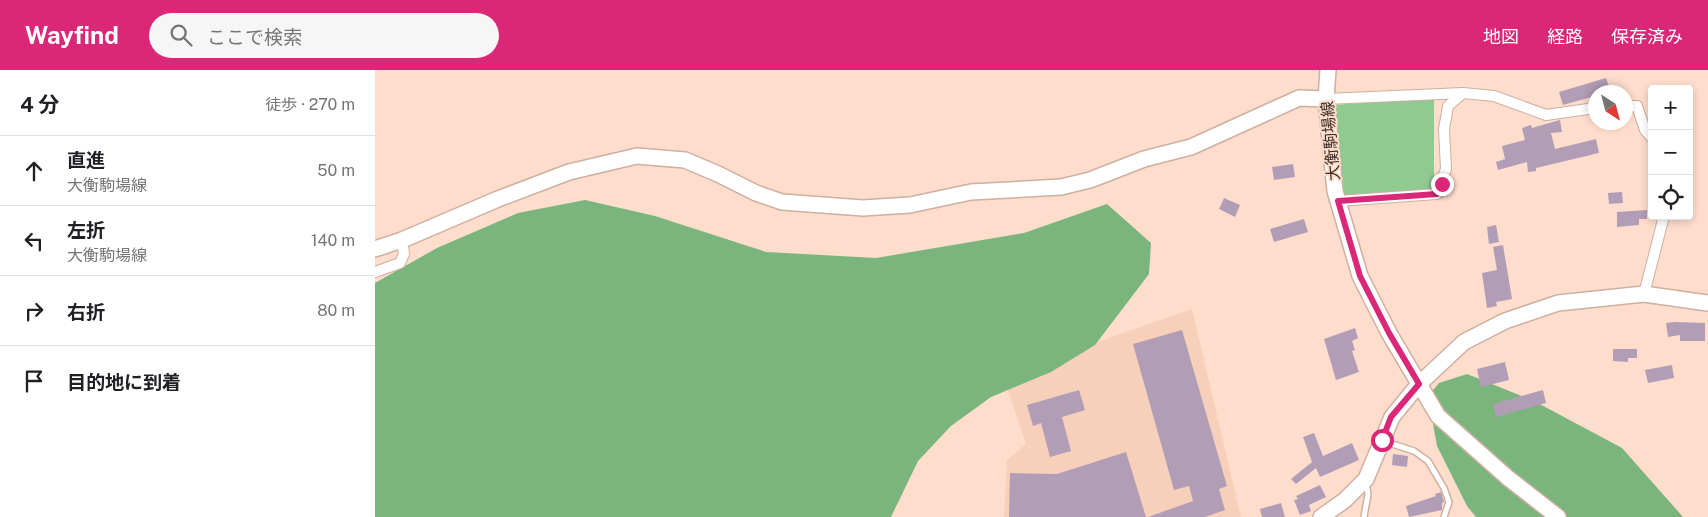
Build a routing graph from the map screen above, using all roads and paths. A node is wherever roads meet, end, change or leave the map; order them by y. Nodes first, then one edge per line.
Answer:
1 (1328, 70) edge
2 (1463, 93) junction
3 (1326, 99) junction
4 (1633, 106) edge
5 (1588, 109) edge
6 (1648, 133) edge
7 (1338, 201) junction
8 (1663, 220) edge
9 (402, 240) junction
10 (375, 249) edge
11 (375, 272) edge
12 (1644, 294) junction
13 (1708, 303) edge
14 (1419, 384) junction
15 (1382, 440) junction
16 (1366, 479) junction
17 (1321, 517) edge
18 (1364, 517) edge
19 (1444, 517) edge
20 (1558, 517) edge

1 - 3 street, 大衡駒場線
2 - 3 street
2 - 5 street
2 - 7 street
3 - 7 street, 大衡駒場線
3 - 9 street
4 - 6 street
7 - 14 street, 大衡駒場線
8 - 12 street
9 - 10 street
9 - 11 street
12 - 13 street
12 - 14 street
14 - 15 street
14 - 20 street, 大衡駒場線
15 - 16 street
15 - 19 lane
16 - 17 street
16 - 18 lane

